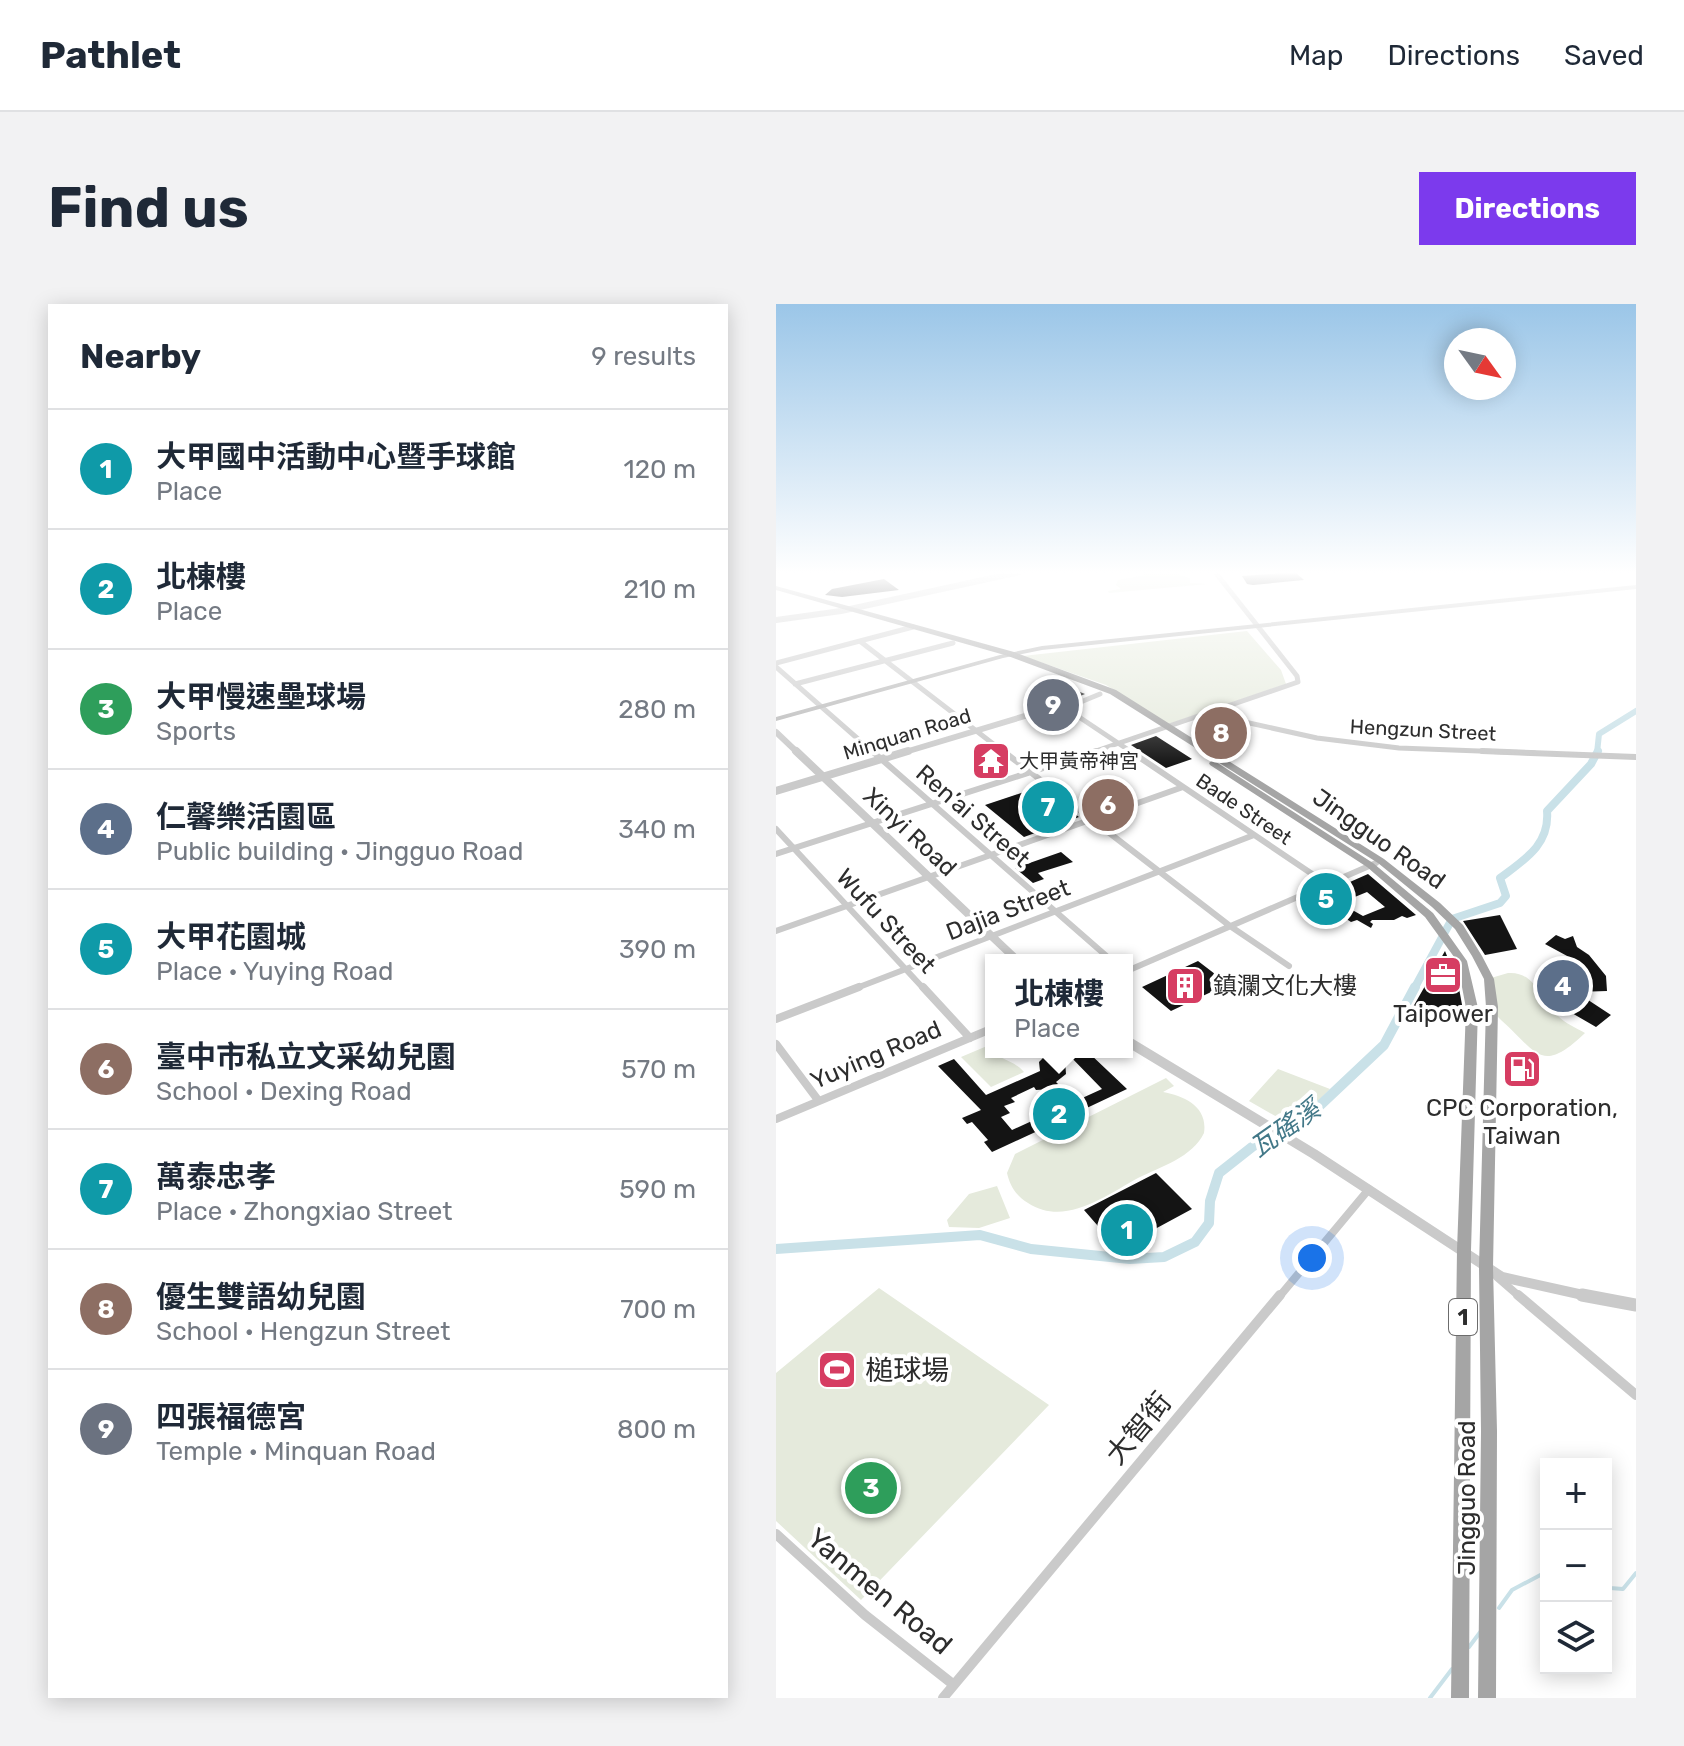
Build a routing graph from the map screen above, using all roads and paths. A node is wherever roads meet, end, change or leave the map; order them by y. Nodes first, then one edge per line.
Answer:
1 (879, 637) edge
2 (936, 637) edge
3 (943, 637) edge
4 (1149, 637) edge
5 (1266, 637) edge
6 (861, 642) junction
7 (953, 643) junction
8 (1006, 655) junction
9 (886, 661) junction
10 (776, 665) edge
11 (912, 681) junction
12 (795, 684) junction
13 (1100, 694) junction
14 (1047, 705) joint
15 (821, 706) junction
16 (1065, 708) junction
17 (1211, 714) junction
18 (776, 719) edge
19 (974, 729) junction
20 (1167, 729) junction
21 (776, 732) edge
22 (1118, 743) junction
23 (1636, 757) edge
24 (879, 758) junction
25 (1030, 773) junction
26 (821, 775) junction
27 (1183, 787) junction
28 (776, 789) edge
29 (932, 804) junction
30 (1091, 820) junction
31 (871, 823) junction
32 (776, 829) edge
33 (1254, 835) junction
34 (794, 848) junction
35 (776, 854) edge
36 (991, 855) junction
37 (1381, 861) junction
38 (1370, 865) junction
39 (1159, 871) junction
40 (928, 877) junction
41 (1327, 884) junction
42 (847, 906) junction
43 (1055, 911) junction
44 (1230, 926) junction
45 (776, 931) edge
46 (991, 936) junction
47 (1010, 954) edge
48 (1104, 954) edge
49 (1289, 966) dead end
50 (1133, 968) edge
51 (906, 969) junction
52 (776, 1019) edge
53 (985, 1032) edge
54 (970, 1038) junction
55 (776, 1044) edge
56 (1133, 1045) edge
57 (818, 1100) junction
58 (776, 1119) edge
59 (1369, 1189) junction
60 (1464, 1250) junction
61 (1486, 1267) junction
62 (1636, 1305) edge
63 (1636, 1395) edge
64 (776, 1534) edge
65 (954, 1685) junction
66 (943, 1698) edge
67 (1460, 1698) edge
68 (1487, 1698) edge

1 - 6 street
2 - 7 main road, Jingguo Road / 1
3 - 8 main road, Jingguo Road / 1
4 - 8 main road
5 - 17 street
6 - 9 street
6 - 10 street
7 - 8 main road, Jingguo Road / 1
7 - 9 street
8 - 11 main road
8 - 13 main road, Jingguo Road / 1
8 - 20 main road, Jingguo Road / 1
9 - 11 street
9 - 12 street
10 - 12 street, Ren’ai Street
11 - 15 main road
11 - 19 street
12 - 15 street, Ren’ai Street
13 - 16 street
13 - 20 main road, Jingguo Road / 1
14 - 16 street
14 - 19 street, Minquan Road
15 - 18 main road
15 - 24 street, Ren’ai Street
16 - 22 street, Bade Street
17 - 20 street
17 - 23 street, Hengzun Street
19 - 24 street, Minquan Road
19 - 25 street
20 - 22 street
20 - 37 main road, Jingguo Road / 1
20 - 38 main road, Jingguo Road / 1
21 - 26 street, Xinyi Road
22 - 25 street
22 - 27 street, Bade Street
24 - 26 street, Minquan Road
24 - 29 street, Ren’ai Street
25 - 29 street
25 - 30 street
26 - 28 street, Minquan Road
26 - 31 street, Xinyi Road
27 - 30 street
27 - 33 street, Bade Street
29 - 31 street
29 - 36 street, Ren’ai Street
30 - 36 street
30 - 39 street
31 - 34 street
31 - 40 street, Xinyi Road
32 - 34 street, Wufu Street
33 - 39 street, Dajia Street
33 - 41 street, Bade Street
34 - 35 street
34 - 42 street, Wufu Street
36 - 40 street
36 - 43 street, Ren’ai Street
37 - 38 street
37 - 61 main road, Jingguo Road / 1
38 - 41 street
38 - 60 main road, Jingguo Road / 1
39 - 43 street, Dajia Street
39 - 44 street
40 - 42 street
40 - 46 street, Xinyi Road
41 - 44 street
42 - 45 street
42 - 51 street, Wufu Street
43 - 46 street, Dajia Street
43 - 48 street, Ren’ai Street
44 - 49 street
44 - 50 street
46 - 47 street, Xinyi Road
46 - 51 street, Dajia Street
51 - 52 street, Dajia Street
51 - 54 street, Wufu Street
53 - 54 street, Yuying Road
54 - 57 street, Yuying Road
55 - 57 street
56 - 59 street
57 - 58 street, Yuying Road
59 - 60 street
59 - 65 street, 大智街
60 - 61 street
60 - 67 main road, Jingguo Road / 1
61 - 62 street
61 - 63 street
61 - 68 main road, Jingguo Road / 1
64 - 65 street, Yanmen Road
65 - 66 street, 大智街

